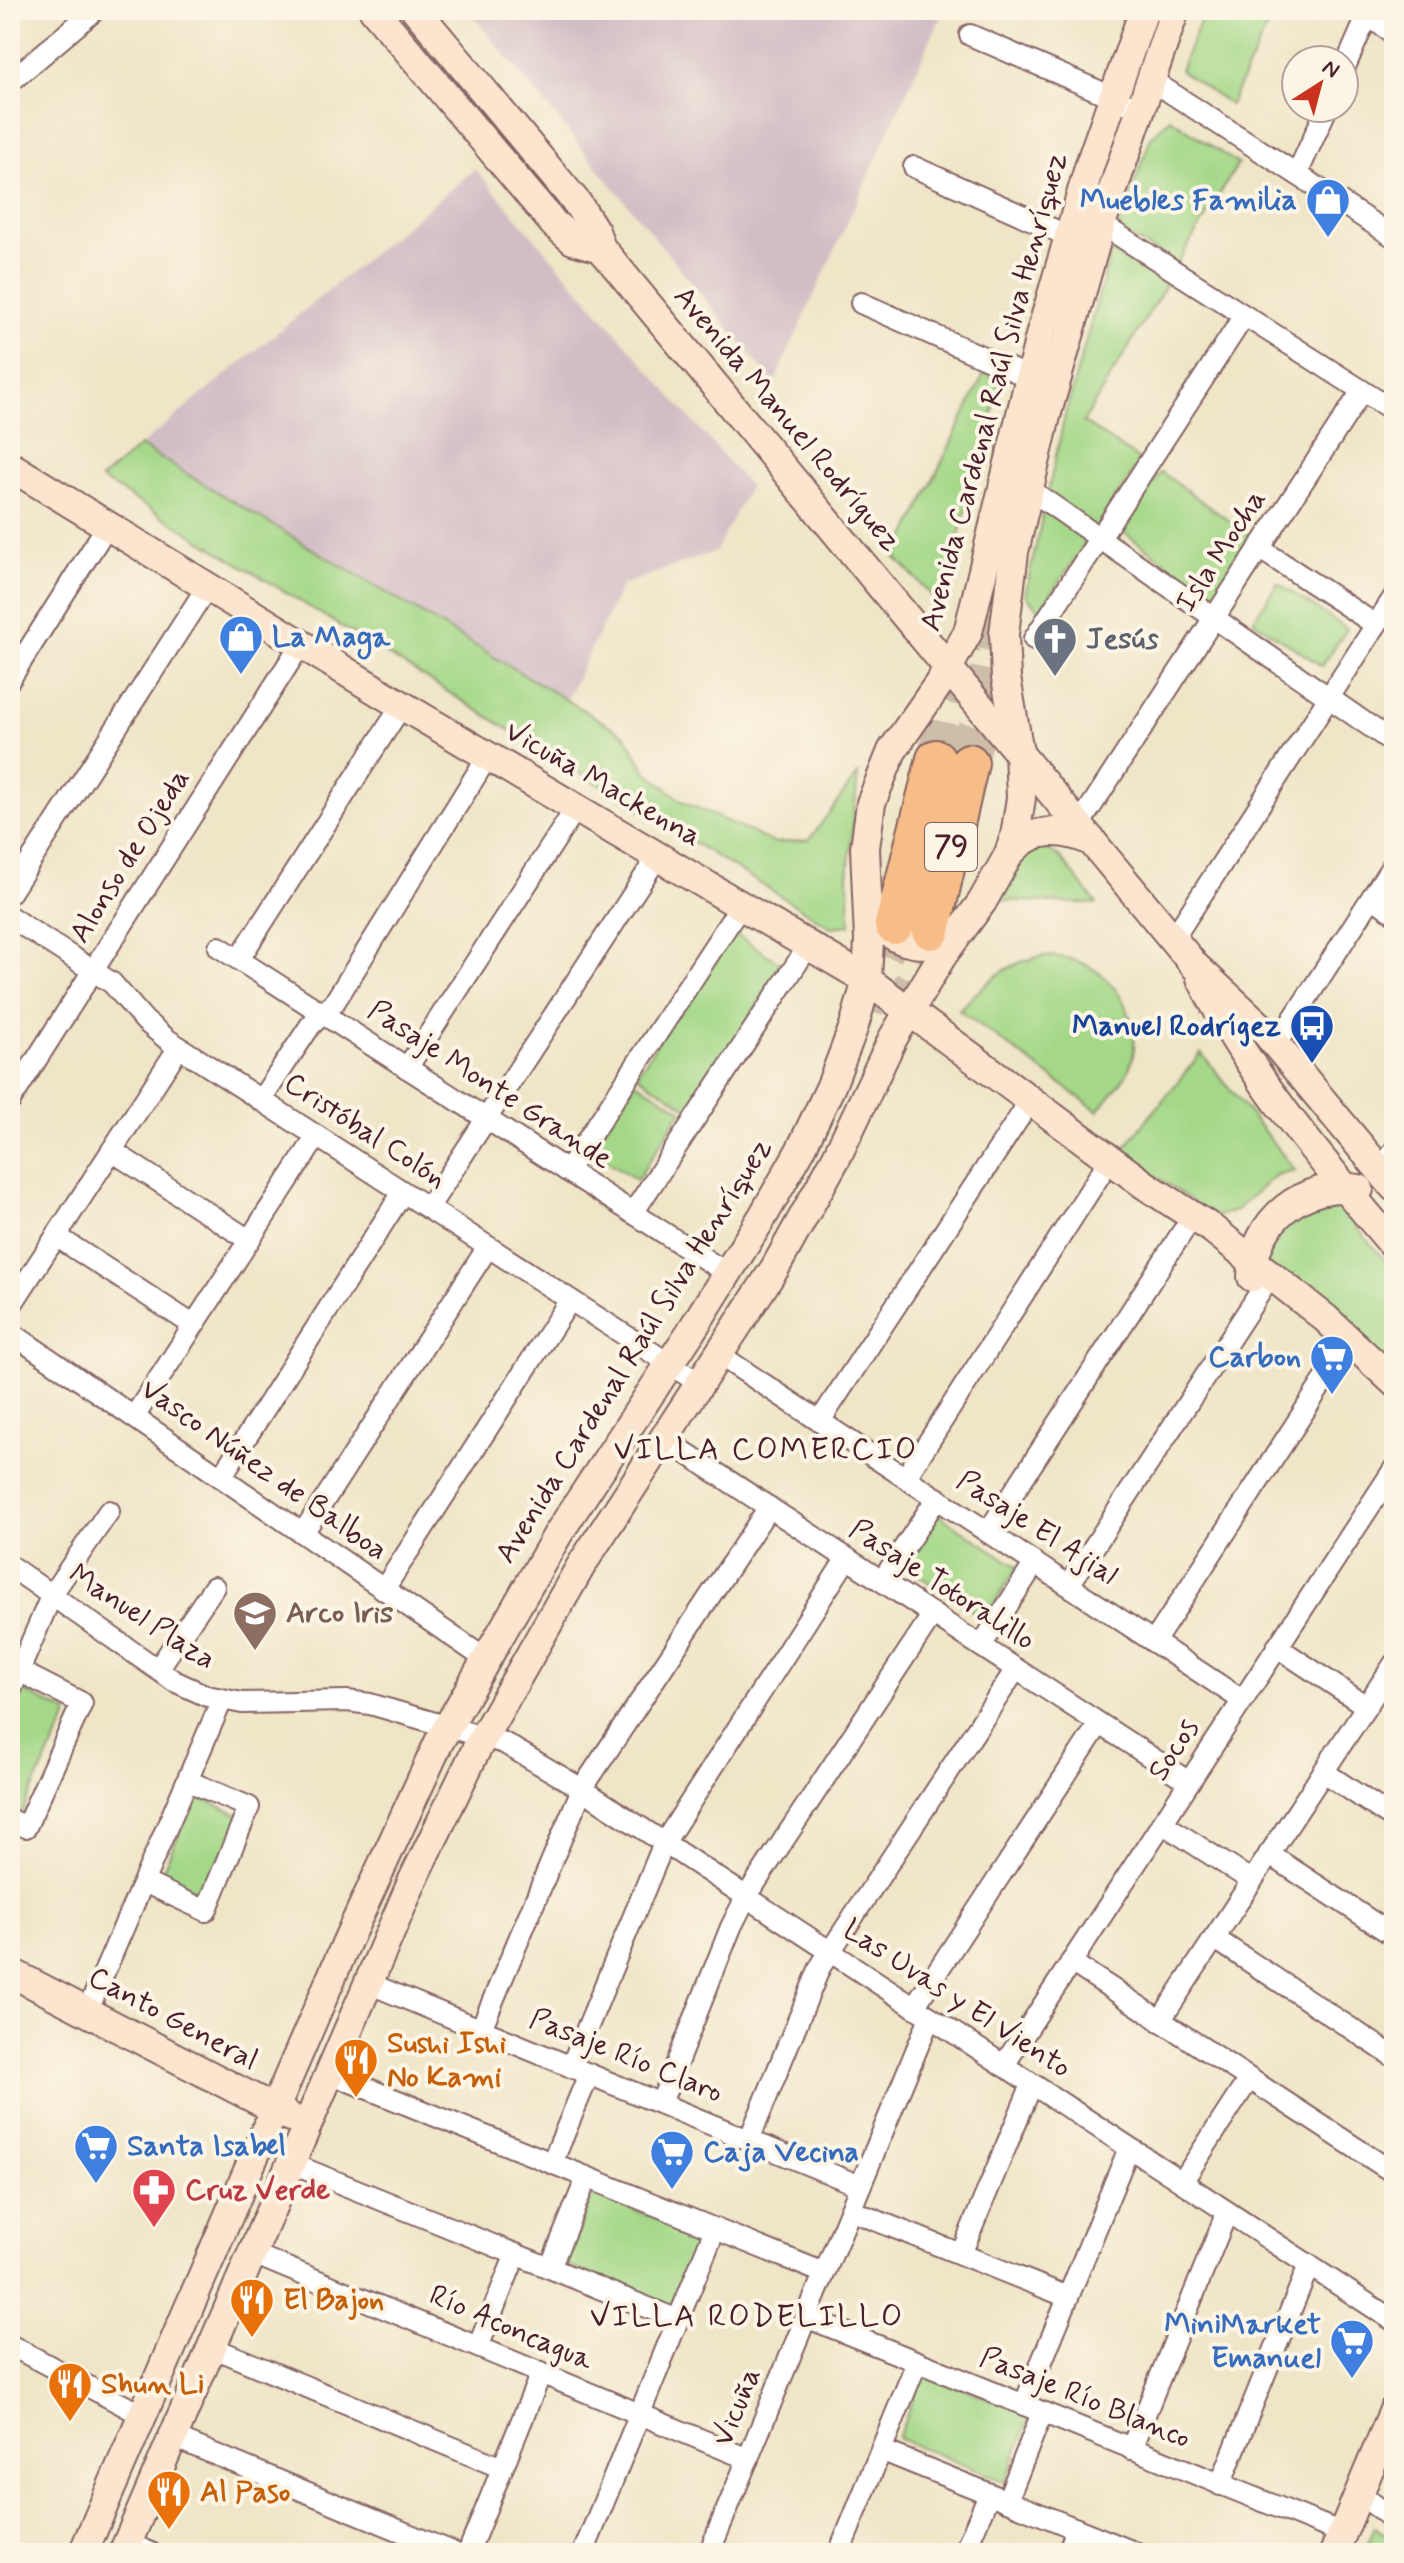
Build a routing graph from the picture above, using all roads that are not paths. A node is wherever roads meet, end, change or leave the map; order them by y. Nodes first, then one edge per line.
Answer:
1 (95, 10) edge
2 (374, 10) edge
3 (416, 10) edge
4 (1130, 10) edge
5 (1144, 10) edge
6 (1175, 10) edge
7 (1192, 10) edge
8 (1369, 13) edge
9 (1394, 34) edge
10 (970, 35) dead end
11 (1355, 44) edge
12 (1127, 55) junction
13 (1151, 80) junction
14 (10, 82) edge
15 (1113, 96) junction
16 (1140, 109) junction
17 (1320, 124) edge
18 (914, 167) dead end
19 (1297, 174) junction
20 (1101, 224) junction
21 (1068, 236) junction
22 (1394, 237) edge
23 (601, 248) junction
24 (861, 303) dead end
25 (1244, 316) junction
26 (1028, 377) junction
27 (1362, 391) junction
28 (1394, 411) edge
29 (10, 466) edge
30 (1029, 489) junction
31 (107, 526) junction
32 (1100, 538) junction
33 (1259, 548) junction
34 (207, 587) junction
35 (1394, 597) edge
36 (1213, 618) junction
37 (1376, 625) junction
38 (1034, 639) dead end
39 (301, 644) junction
40 (949, 668) junction
41 (10, 679) edge
42 (1329, 698) junction
43 (402, 705) junction
44 (1394, 743) edge
45 (1019, 752) junction
46 (488, 756) junction
47 (576, 808) junction
48 (1086, 833) junction
49 (658, 856) junction
50 (1008, 856) junction
51 (1394, 863) edge
52 (10, 893) edge
53 (1372, 897) junction
54 (741, 905) junction
55 (1394, 913) edge
56 (10, 917) edge
57 (881, 918) junction
58 (944, 932) junction
59 (1173, 939) junction
60 (809, 945) junction
61 (219, 947) dead end
62 (239, 959) junction
63 (1195, 966) junction
64 (94, 970) junction
65 (867, 980) junction
66 (909, 1011) junction
67 (323, 1013) junction
68 (1277, 1044) junction
69 (179, 1047) junction
70 (407, 1068) junction
71 (261, 1100) junction
72 (10, 1101) edge
73 (1030, 1101) junction
74 (486, 1119) junction
75 (317, 1136) junction
76 (112, 1151) junction
77 (1110, 1159) junction
78 (1390, 1170) edge
79 (567, 1171) junction
80 (1344, 1186) junction
81 (403, 1192) junction
82 (1394, 1201) edge
83 (428, 1208) junction
84 (633, 1213) junction
85 (1268, 1226) junction
86 (1197, 1230) junction
87 (56, 1236) junction
88 (249, 1240) junction
89 (1394, 1246) edge
90 (488, 1247) junction
91 (728, 1274) junction
92 (1256, 1278) junction
93 (570, 1300) junction
94 (10, 1307) edge
95 (193, 1325) junction
96 (10, 1332) edge
97 (1342, 1353) junction
98 (718, 1354) junction
99 (669, 1364) junction
100 (1394, 1382) edge
101 (699, 1383) junction
102 (1394, 1391) edge
103 (134, 1417) junction
104 (820, 1421) junction
105 (663, 1438) junction
106 (1394, 1469) edge
107 (221, 1477) junction
108 (906, 1477) junction
109 (937, 1498) junction
110 (769, 1507) junction
111 (109, 1511) dead end
112 (988, 1532) junction
113 (303, 1533) junction
114 (847, 1558) junction
115 (1035, 1563) junction
116 (10, 1566) edge
117 (882, 1581) junction
118 (1069, 1585) junction
119 (214, 1587) dead end
120 (384, 1589) junction
121 (52, 1594) junction
122 (933, 1614) junction
123 (1154, 1642) junction
124 (981, 1646) junction
125 (1277, 1647) junction
126 (484, 1658) junction
127 (1394, 1664) edge
128 (158, 1669) junction
129 (1016, 1669) junction
130 (19, 1671) junction
131 (10, 1692) edge
132 (1386, 1693) edge
133 (222, 1700) junction
134 (1242, 1700) junction
135 (1366, 1706) junction
136 (1099, 1724) junction
137 (447, 1727) junction
138 (483, 1738) junction
139 (1324, 1772) junction
140 (188, 1781) junction
141 (1189, 1782) junction
142 (582, 1789) junction
143 (1394, 1819) edge
144 (10, 1820) edge
145 (1162, 1823) junction
146 (664, 1843) junction
147 (1269, 1854) junction
148 (1252, 1881) junction
149 (144, 1882) junction
150 (746, 1897) junction
151 (1394, 1936) edge
152 (1214, 1938) junction
153 (830, 1951) junction
154 (1071, 1962) junction
155 (10, 1972) edge
156 (368, 1983) junction
157 (87, 2012) junction
158 (922, 2012) junction
159 (1160, 2021) junction
160 (481, 2029) junction
161 (1394, 2057) edge
162 (1004, 2065) junction
163 (580, 2070) junction
164 (329, 2073) junction
165 (1249, 2079) junction
166 (1032, 2084) junction
167 (661, 2103) junction
168 (275, 2110) junction
169 (306, 2124) junction
170 (749, 2140) junction
171 (1129, 2148) junction
172 (290, 2163) junction
173 (552, 2163) junction
174 (1394, 2173) edge
175 (587, 2177) junction
176 (1182, 2182) junction
177 (860, 2186) junction
178 (850, 2210) junction
179 (1227, 2212) junction
180 (715, 2229) junction
181 (251, 2253) junction
182 (516, 2254) junction
183 (961, 2254) junction
184 (1309, 2265) junction
185 (550, 2268) junction
186 (824, 2273) junction
187 (1068, 2297) junction
188 (806, 2317) junction
189 (678, 2320) junction
190 (1394, 2321) edge
191 (10, 2345) edge
192 (211, 2347) junction
193 (478, 2347) junction
194 (917, 2362) junction
195 (541, 2373) junction
196 (1033, 2409) junction
197 (1394, 2410) edge
198 (639, 2414) junction
199 (142, 2415) junction
200 (173, 2437) junction
201 (1131, 2449) junction
202 (881, 2450) junction
203 (748, 2459) junction
204 (502, 2468) junction
205 (1220, 2485) junction
206 (1359, 2493) junction
207 (998, 2497) junction
208 (1394, 2520) edge
209 (1077, 2529) junction
210 (1338, 2543) edge
211 (407, 2544) edge
212 (134, 2550) edge
213 (83, 2553) edge
214 (454, 2553) edge
215 (468, 2553) edge
216 (583, 2553) edge
217 (709, 2553) edge
218 (839, 2553) edge
219 (964, 2553) edge
220 (1068, 2553) edge
221 (1136, 2553) edge

1 - 14 street
2 - 23 main road, Avenida Manuel Rodríguez
3 - 23 main road, Avenida Manuel Rodríguez
4 - 12 main road, Avenida Cardenal Raúl Silva Henríquez
5 - 12 main road, Avenida Cardenal Raúl Silva Henríquez
6 - 13 main road, Avenida Cardenal Raúl Silva Henríquez
7 - 13 main road, Avenida Cardenal Raúl Silva Henríquez
8 - 9 street
8 - 11 street
10 - 15 street
12 - 15 main road, Avenida Cardenal Raúl Silva Henríquez
13 - 16 main road, Avenida Cardenal Raúl Silva Henríquez
13 - 19 street
15 - 16 street
15 - 21 main road, Avenida Cardenal Raúl Silva Henríquez
16 - 20 main road, Avenida Cardenal Raúl Silva Henríquez
17 - 19 street
18 - 21 street
19 - 22 street
20 - 25 street
20 - 30 main road, Avenida Cardenal Raúl Silva Henríquez
21 - 26 main road, Avenida Cardenal Raúl Silva Henríquez
23 - 40 main road, Avenida Manuel Rodríguez
24 - 26 street
25 - 27 street
25 - 32 street
26 - 40 main road, Avenida Cardenal Raúl Silva Henríquez
27 - 28 street
27 - 33 street, Isla Mocha
29 - 31 main road, Vicuña Mackenna
30 - 32 street
30 - 45 main road, Avenida Cardenal Raúl Silva Henríquez
31 - 34 main road, Vicuña Mackenna
31 - 41 street
32 - 36 street
32 - 38 street
33 - 36 street, Isla Mocha
33 - 37 street
34 - 39 main road, Vicuña Mackenna
34 - 52 street
35 - 37 street
36 - 42 street
36 - 48 street, Isla Mocha
37 - 42 street
39 - 43 main road, Vicuña Mackenna
39 - 64 street, Alonso de Ojeda
40 - 45 main road, Avenida Manuel Rodríguez
40 - 57 main road, Avenida Cardenal Raúl Silva Henríquez
42 - 44 street
42 - 59 street
43 - 46 main road, Vicuña Mackenna
43 - 62 street
45 - 48 main road, Avenida Manuel Rodríguez
45 - 50 main road, Avenida Cardenal Raúl Silva Henríquez
46 - 47 main road, Vicuña Mackenna
46 - 67 street
47 - 49 main road, Vicuña Mackenna
47 - 70 street
48 - 50 main road
48 - 59 main road, Avenida Manuel Rodríguez
49 - 54 main road, Vicuña Mackenna
49 - 74 street
50 - 58 main road, Avenida Cardenal Raúl Silva Henríquez
51 - 53 street
53 - 55 street
53 - 68 street
54 - 60 main road, Vicuña Mackenna
54 - 79 street
56 - 64 street, Cristóbal Colón
57 - 58 main road
57 - 58 highway, 79
57 - 65 main road, Avenida Cardenal Raúl Silva Henríquez
58 - 66 main road, Avenida Cardenal Raúl Silva Henríquez
59 - 63 main road, Avenida Manuel Rodríguez
60 - 65 main road, Vicuña Mackenna
60 - 84 street
61 - 62 street, Pasaje Monte Grande
62 - 67 street, Pasaje Monte Grande
63 - 68 main road, Avenida Manuel Rodríguez
63 - 80 main road, Avenida Manuel Rodríguez
64 - 69 street, Cristóbal Colón
64 - 72 street, Alonso de Ojeda
65 - 66 main road, Vicuña Mackenna
65 - 91 main road, Avenida Cardenal Raúl Silva Henríquez
66 - 73 main road, Vicuña Mackenna
66 - 98 main road, Avenida Cardenal Raúl Silva Henríquez
67 - 70 street, Pasaje Monte Grande
67 - 71 street
68 - 78 main road, Avenida Manuel Rodríguez
69 - 71 street, Cristóbal Colón
69 - 76 street
70 - 74 street, Pasaje Monte Grande
71 - 75 street, Cristóbal Colón
73 - 77 main road, Vicuña Mackenna
73 - 104 street
74 - 79 street, Pasaje Monte Grande
74 - 83 street
75 - 81 street, Cristóbal Colón
75 - 88 street
76 - 87 street
76 - 88 street
77 - 86 main road, Vicuña Mackenna
77 - 108 street
79 - 84 street, Pasaje Monte Grande
80 - 82 main road
80 - 85 main road
80 - 89 main road, Avenida Manuel Rodríguez
81 - 83 street, Cristóbal Colón
81 - 107 street
83 - 90 street, Cristóbal Colón
84 - 91 street, Pasaje Monte Grande
85 - 86 main road
85 - 92 main road
86 - 92 main road, Vicuña Mackenna
86 - 112 street
87 - 94 street
87 - 95 street
88 - 95 street
90 - 93 street, Cristóbal Colón
90 - 113 street
91 - 99 main road, Avenida Cardenal Raúl Silva Henríquez
92 - 97 main road, Vicuña Mackenna
92 - 100 main road, Vicuña Mackenna
92 - 118 street
93 - 99 street, Cristóbal Colón
93 - 120 street
95 - 103 street
96 - 103 street, Vasco Núñez de Balboa
97 - 102 main road, Vicuña Mackenna
97 - 123 street
98 - 101 main road, Avenida Cardenal Raúl Silva Henríquez
98 - 104 street, Pasaje El Ajial
99 - 101 street, Cristóbal Colón
99 - 126 main road, Avenida Cardenal Raúl Silva Henríquez
101 - 105 main road, Avenida Cardenal Raúl Silva Henríquez
103 - 107 street, Vasco Núñez de Balboa
104 - 108 street, Pasaje El Ajial
105 - 110 street, Pasaje Totoralillo
105 - 138 main road, Avenida Cardenal Raúl Silva Henríquez
106 - 125 street, Socos
107 - 113 street, Vasco Núñez de Balboa
108 - 109 street, Pasaje El Ajial
109 - 112 street, Pasaje El Ajial
109 - 117 street
110 - 114 street, Pasaje Totoralillo
110 - 142 street
111 - 121 street
112 - 115 street, Pasaje El Ajial
113 - 120 street, Vasco Núñez de Balboa
114 - 117 street, Pasaje Totoralillo
114 - 146 street
115 - 118 street, Pasaje El Ajial
115 - 124 street
116 - 121 street, Manuel Plaza
117 - 122 street, Pasaje Totoralillo
118 - 123 street, Pasaje El Ajial
119 - 128 street
120 - 126 street, Vasco Núñez de Balboa
121 - 128 street, Manuel Plaza
121 - 130 street
122 - 124 street, Pasaje Totoralillo
122 - 150 street
123 - 134 street, Pasaje El Ajial
124 - 129 street, Pasaje Totoralillo
125 - 134 street, Socos
125 - 135 street
126 - 137 main road, Avenida Cardenal Raúl Silva Henríquez
127 - 132 street
128 - 133 street, Manuel Plaza
129 - 136 street, Pasaje Totoralillo
129 - 153 street
130 - 131 street
130 - 144 street
132 - 135 street
133 - 137 street, Manuel Plaza
133 - 140 street
134 - 141 street, Socos
135 - 139 street
136 - 141 street, Pasaje Totoralillo
136 - 158 street, Vicuña
137 - 138 street, Manuel Plaza
137 - 168 main road, Avenida Cardenal Raúl Silva Henríquez
138 - 142 street, Las Uvas y El Viento
138 - 156 main road, Avenida Cardenal Raúl Silva Henríquez
139 - 143 street
139 - 147 street
140 - 149 street
140 - 149 street
141 - 145 street, Socos
142 - 146 street, Las Uvas y El Viento
142 - 160 street
145 - 148 street
145 - 154 street, Socos
146 - 150 street, Las Uvas y El Viento
146 - 163 street
147 - 148 street
147 - 151 street
148 - 152 street
149 - 157 street
150 - 153 street, Las Uvas y El Viento
150 - 167 street
152 - 159 street
152 - 161 street
153 - 158 street, Las Uvas y El Viento
153 - 170 street
154 - 159 street
154 - 162 street, Socos
155 - 157 main road, Canto General
156 - 160 street, Pasaje Río Claro
156 - 164 main road, Avenida Cardenal Raúl Silva Henríquez
157 - 168 main road, Canto General
158 - 162 street, Las Uvas y El Viento
158 - 177 street, Vicuña
159 - 165 street
160 - 163 street, Pasaje Río Claro
162 - 166 street, Las Uvas y El Viento
163 - 167 street, Pasaje Río Claro
163 - 173 street
164 - 169 main road, Avenida Cardenal Raúl Silva Henríquez
164 - 173 street
165 - 174 street
165 - 176 street
166 - 171 street, Las Uvas y El Viento
166 - 183 street
167 - 170 street, Pasaje Río Claro
168 - 169 main road, Canto General
168 - 199 main road, Avenida Cardenal Raúl Silva Henríquez
169 - 172 main road, Avenida Cardenal Raúl Silva Henríquez
170 - 177 street, Pasaje Río Claro
171 - 176 street, Las Uvas y El Viento
171 - 187 street
172 - 181 main road, Avenida Cardenal Raúl Silva Henríquez
172 - 182 street
173 - 175 street
175 - 180 street
175 - 185 street
176 - 179 street, Las Uvas y El Viento
177 - 178 street, Vicuña
178 - 183 street
178 - 186 street, Vicuña
179 - 184 street, Las Uvas y El Viento
179 - 201 street
180 - 186 street
180 - 189 street
181 - 192 main road, Avenida Cardenal Raúl Silva Henríquez
181 - 193 street, Río Aconcagua
182 - 185 street
182 - 193 street
183 - 187 street
184 - 190 street, Las Uvas y El Viento
184 - 205 street
185 - 189 street
186 - 188 street, Vicuña
187 - 196 street
188 - 194 street, Pasaje Río Blanco
188 - 203 street, Vicuña
189 - 198 street
191 - 199 street
192 - 200 main road, Avenida Cardenal Raúl Silva Henríquez
192 - 204 street
193 - 195 street, Río Aconcagua
194 - 196 street, Pasaje Río Blanco
194 - 202 street
195 - 198 street, Río Aconcagua
195 - 204 street
196 - 201 street, Pasaje Río Blanco
196 - 207 street
197 - 206 main road
198 - 203 street, Río Aconcagua
198 - 216 street
199 - 213 main road, Avenida Cardenal Raúl Silva Henríquez
200 - 211 street
200 - 212 main road, Avenida Cardenal Raúl Silva Henríquez
201 - 205 street, Pasaje Río Blanco
202 - 207 street
202 - 218 street
203 - 217 street, Vicuña
204 - 215 street
205 - 210 street, Pasaje Río Blanco
206 - 208 street
206 - 210 main road
207 - 209 street
207 - 219 street
209 - 220 street
209 - 221 street
211 - 214 street

